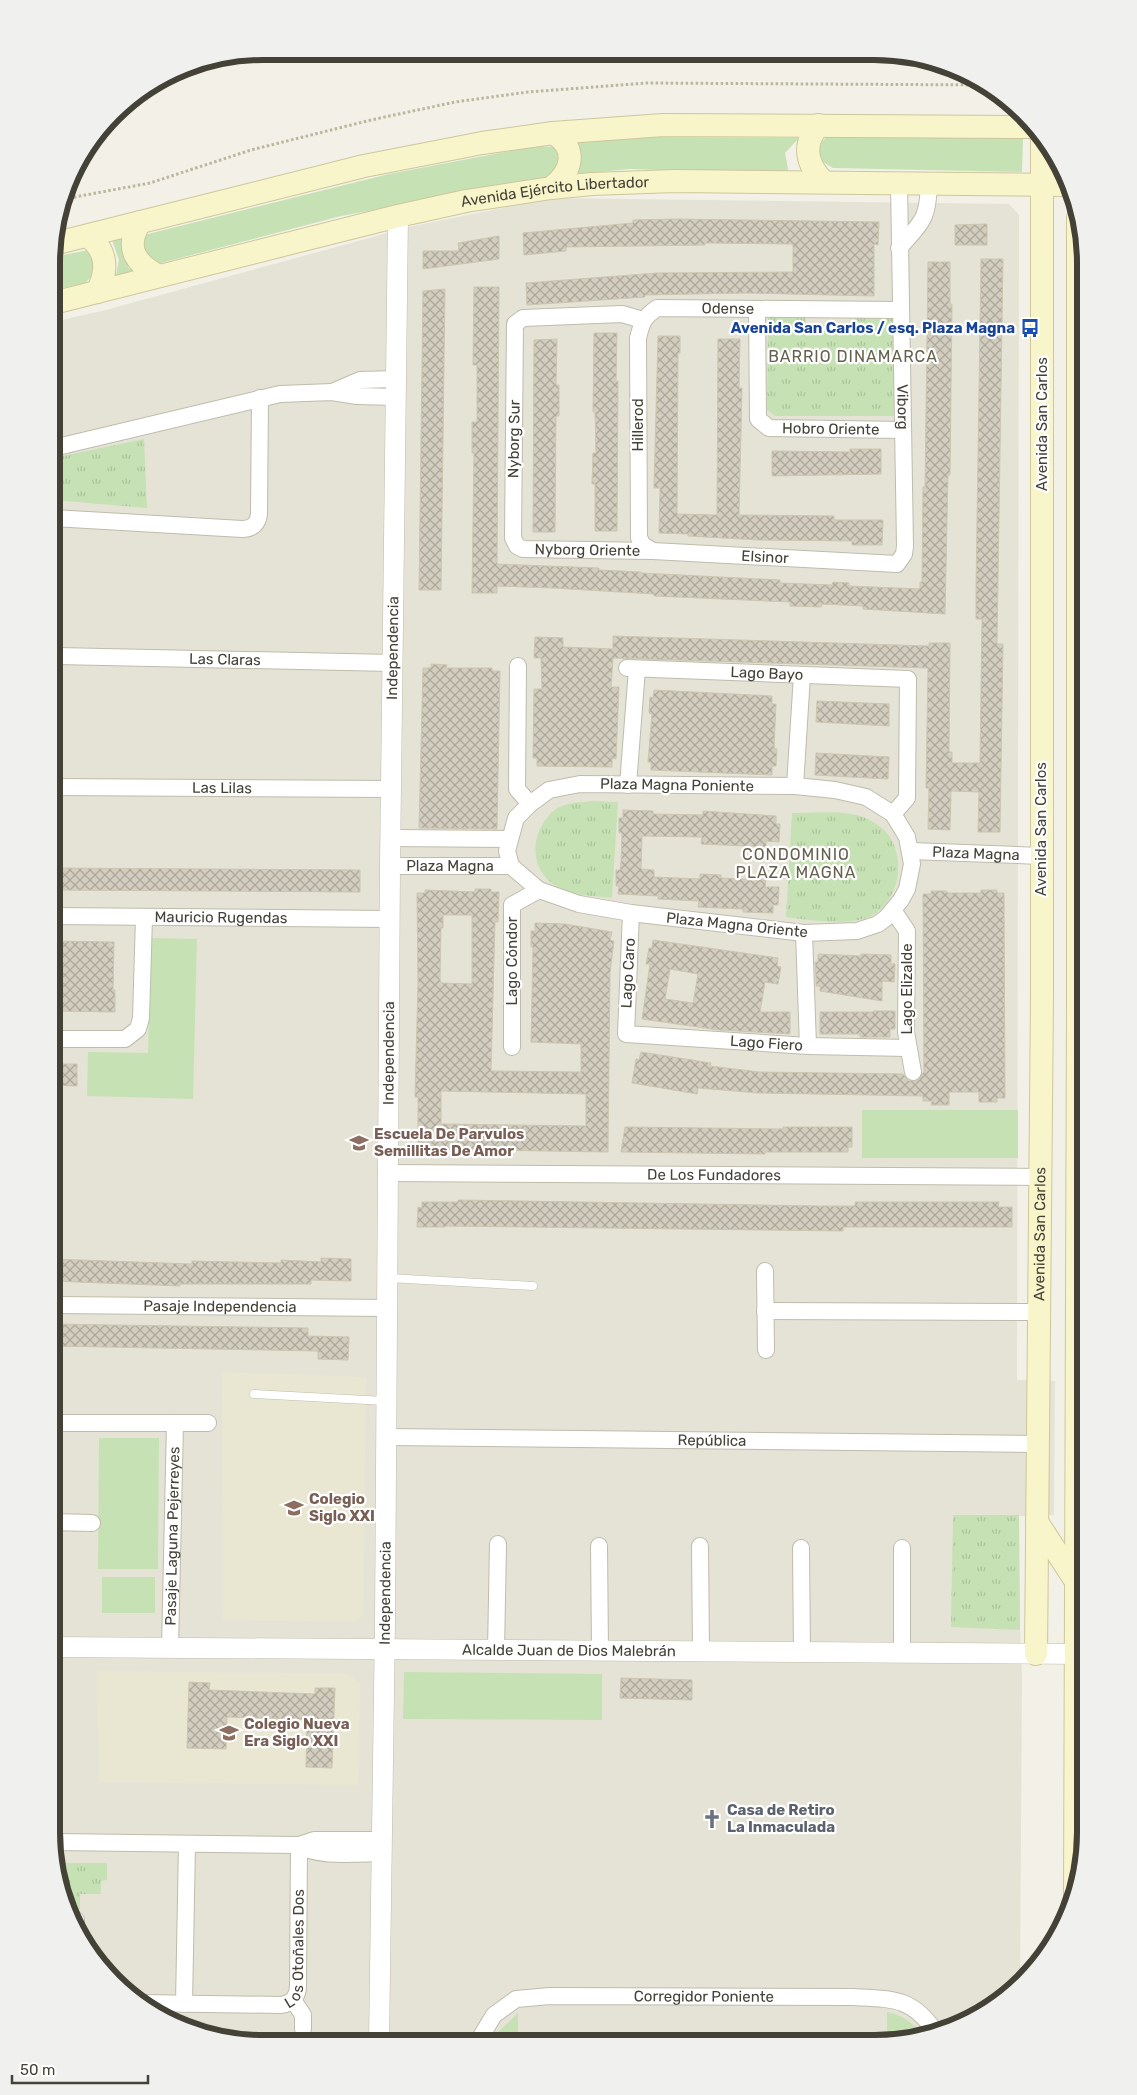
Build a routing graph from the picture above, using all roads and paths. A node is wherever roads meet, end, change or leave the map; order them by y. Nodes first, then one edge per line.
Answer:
1 (971, 85) edge
2 (819, 125) junction
3 (1025, 127) edge
4 (553, 133) junction
5 (1042, 149) edge
6 (823, 181) junction
7 (899, 182) junction
8 (929, 183) junction
9 (1042, 185) junction
10 (1062, 185) edge
11 (551, 188) junction
12 (71, 198) edge
13 (398, 216) junction
14 (140, 222) junction
15 (87, 236) junction
16 (61, 242) edge
17 (899, 248) junction
18 (159, 276) junction
19 (97, 292) junction
20 (60, 301) edge
21 (757, 309) junction
22 (900, 310) junction
23 (645, 317) junction
24 (396, 388) junction
25 (260, 398) junction
26 (903, 430) junction
27 (60, 446) edge
28 (60, 518) edge
29 (523, 548) joint
30 (653, 551) junction
31 (897, 564) joint
32 (60, 656) edge
33 (392, 662) junction
34 (518, 666) dead end
35 (802, 675) junction
36 (1041, 778) junction
37 (1077, 779) edge
38 (628, 785) junction
39 (795, 786) junction
40 (60, 787) edge
41 (391, 788) junction
42 (530, 804) junction
43 (893, 814) junction
44 (391, 838) junction
45 (509, 839) junction
46 (911, 851) junction
47 (1041, 856) junction
48 (390, 866) junction
49 (511, 866) junction
50 (538, 890) junction
51 (893, 910) junction
52 (631, 913) junction
53 (60, 916) edge
54 (144, 917) junction
55 (390, 919) junction
56 (804, 933) junction
57 (626, 1034) joint
58 (60, 1039) edge
59 (808, 1046) junction
60 (514, 1048) dead end
61 (908, 1048) junction
62 (912, 1072) dead end
63 (388, 1173) junction
64 (1041, 1176) junction
65 (765, 1271) dead end
66 (388, 1278) junction
67 (533, 1286) dead end
68 (60, 1305) edge
69 (388, 1308) junction
70 (765, 1311) junction
71 (1040, 1312) junction
72 (766, 1350) dead end
73 (254, 1394) dead end
74 (387, 1401) junction
75 (60, 1423) edge
76 (175, 1423) junction
77 (208, 1423) dead end
78 (1077, 1424) edge
79 (386, 1437) junction
80 (1038, 1444) junction
81 (60, 1522) edge
82 (1037, 1522) junction
83 (92, 1523) dead end
84 (1076, 1526) junction
85 (1049, 1542) junction
86 (498, 1544) dead end
87 (599, 1546) dead end
88 (700, 1546) dead end
89 (801, 1548) dead end
90 (902, 1548) dead end
91 (1075, 1580) junction
92 (1077, 1610) edge
93 (60, 1646) edge
94 (170, 1648) junction
95 (384, 1650) junction
96 (496, 1650) junction
97 (600, 1651) junction
98 (700, 1652) junction
99 (802, 1653) junction
100 (902, 1653) junction
101 (1036, 1654) junction
102 (1077, 1654) edge
103 (1077, 1800) edge
104 (60, 1842) edge
105 (187, 1844) junction
106 (299, 1845) junction
107 (375, 1845) junction
108 (1076, 1852) edge
109 (293, 2000) junction
110 (154, 2003) edge
111 (184, 2004) junction
112 (932, 2026) edge
113 (303, 2029) dead end
114 (379, 2035) edge
115 (482, 2035) edge

1 - 12 path
2 - 3 main road
2 - 4 main road
2 - 6 main road
4 - 11 main road
4 - 14 main road
5 - 9 main road, Avenida San Carlos
6 - 7 main road, Avenida Ejército Libertador
6 - 11 main road, Avenida Ejército Libertador
7 - 8 main road, Avenida Ejército Libertador
7 - 17 street, Viborg
8 - 9 main road, Avenida Ejército Libertador
8 - 17 street
9 - 10 main road, Avenida Ejército Libertador
9 - 36 main road, Avenida San Carlos
11 - 13 main road, Avenida Ejército Libertador
13 - 18 main road, Avenida Ejército Libertador
13 - 24 street, Independencia
14 - 15 main road
14 - 18 main road
15 - 16 main road
15 - 19 main road
17 - 22 street, Viborg
18 - 19 main road, Avenida Ejército Libertador
19 - 20 main road, Avenida Ejército Libertador
21 - 22 street, Odense
21 - 23 street, Odense
21 - 26 street, Hobro Oriente
22 - 26 street, Viborg
23 - 29 street, Nyborg Sur
23 - 30 street, Hillerod
24 - 25 street
24 - 33 street, Independencia
25 - 27 street
25 - 28 street
26 - 31 street, Viborg
29 - 30 street, Nyborg Oriente
30 - 31 street, Elsinor
32 - 33 street, Las Claras
33 - 41 street, Independencia
34 - 42 street
35 - 38 street, Lago Bayo
35 - 39 street
35 - 43 street, Lago Bayo
36 - 37 main road
36 - 47 main road, Avenida San Carlos
38 - 39 street, Plaza Magna Poniente
38 - 42 street, Plaza Magna Poniente
39 - 43 street, Plaza Magna Poniente
40 - 41 street, Las Lilas
41 - 44 street, Independencia
42 - 45 street, Plaza Magna Poniente
43 - 46 street, Plaza Magna Oriente
44 - 45 street, Plaza Magna
44 - 48 street, Independencia
45 - 49 street, Plaza Magna Poniente
46 - 47 street, Plaza Magna
46 - 51 street, Plaza Magna Oriente
47 - 64 main road, Avenida San Carlos
48 - 49 street, Plaza Magna
48 - 55 street, Independencia
49 - 50 street, Plaza Magna Oriente
50 - 52 street, Plaza Magna Oriente
50 - 60 street, Lago Cóndor
51 - 56 street, Plaza Magna Oriente
51 - 61 street, Lago Elizalde
52 - 56 street, Plaza Magna Oriente
52 - 57 street, Lago Caro
53 - 54 street, Mauricio Rugendas
54 - 55 street, Mauricio Rugendas
54 - 58 street
55 - 63 street, Independencia
56 - 59 street
57 - 59 street, Lago Fiero
59 - 61 street, Lago Fiero
61 - 62 street, Lago Elizalde
63 - 64 street, De Los Fundadores
63 - 66 street, Independencia
64 - 71 main road, Avenida San Carlos
65 - 70 street
66 - 67 lane
66 - 69 street, Independencia
68 - 69 street, Pasaje Independencia
69 - 74 street, Independencia
70 - 71 street
70 - 72 street
71 - 80 main road, Avenida San Carlos
73 - 74 lane
74 - 79 street, Independencia
75 - 76 street
76 - 77 street
76 - 94 street, Pasaje Laguna Pejerreyes
78 - 84 main road
79 - 80 street, República
79 - 95 street, Independencia
80 - 82 main road, Avenida San Carlos
81 - 83 street
82 - 85 main road
82 - 101 main road, Avenida San Carlos
84 - 85 main road
84 - 91 main road
85 - 91 main road
86 - 96 street
87 - 97 street
88 - 98 street
89 - 99 street
90 - 100 street
91 - 92 main road
93 - 94 street, Alcalde Juan de Dios Malebrán
94 - 95 street, Alcalde Juan de Dios Malebrán
95 - 96 street, Alcalde Juan de Dios Malebrán
95 - 107 street, Independencia
96 - 97 street, Alcalde Juan de Dios Malebrán
97 - 98 street, Alcalde Juan de Dios Malebrán
98 - 99 street, Alcalde Juan de Dios Malebrán
99 - 100 street, Alcalde Juan de Dios Malebrán
100 - 101 street, Alcalde Juan de Dios Malebrán
101 - 102 street, Alcalde Juan de Dios Malebrán
103 - 108 main road
104 - 105 street
105 - 106 street
105 - 111 street
106 - 107 street
106 - 109 street, Los Otoñales Dos
107 - 114 street, Independencia
109 - 111 street, Los Otoñales Dos
109 - 113 street
110 - 111 street, Los Otoñales Dos
112 - 115 street, Corregidor Poniente

